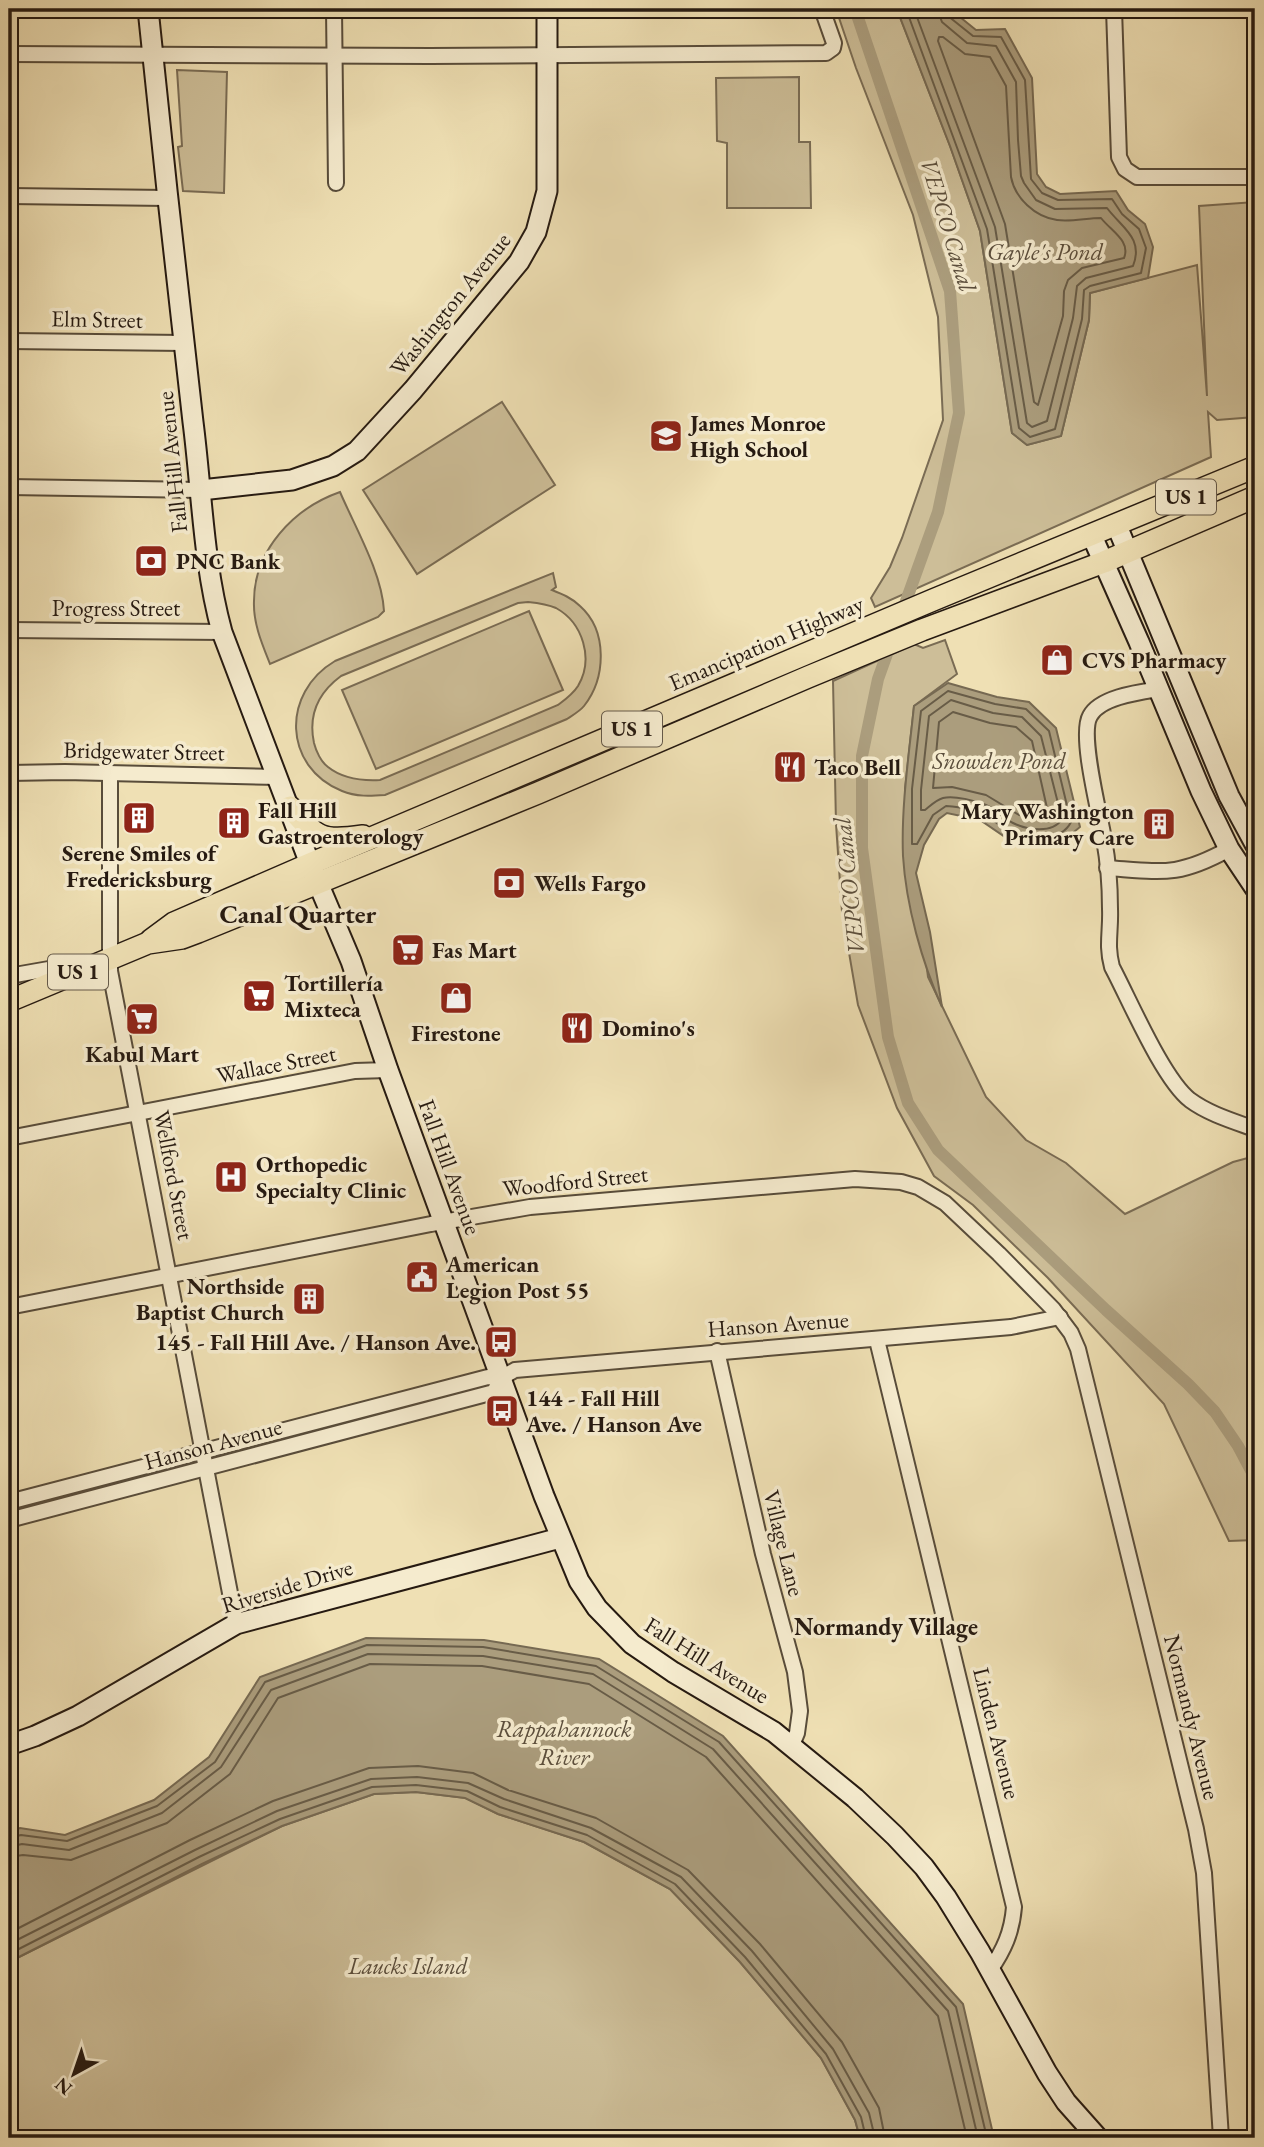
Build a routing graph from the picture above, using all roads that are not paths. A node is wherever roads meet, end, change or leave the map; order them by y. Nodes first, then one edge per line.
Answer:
1 (148, 9) edge
2 (334, 9) edge
3 (547, 9) edge
4 (822, 9) edge
5 (1114, 9) edge
6 (9, 54) edge
7 (335, 55) junction
8 (548, 55) junction
9 (153, 56) junction
10 (1255, 177) edge
11 (336, 183) dead end
12 (9, 196) edge
13 (167, 198) junction
14 (9, 341) edge
15 (184, 343) junction
16 (1255, 467) edge
17 (9, 487) edge
18 (201, 489) junction
19 (1255, 497) edge
20 (1118, 526) junction
21 (1092, 536) junction
22 (1127, 551) junction
23 (1104, 562) junction
24 (9, 630) edge
25 (222, 632) junction
26 (1159, 689) junction
27 (9, 773) edge
28 (110, 773) junction
29 (278, 776) junction
30 (290, 807) junction
31 (389, 832) junction
32 (1255, 845) edge
33 (1229, 849) junction
34 (1107, 868) junction
35 (314, 873) junction
36 (1255, 888) edge
37 (109, 959) junction
38 (9, 976) edge
39 (9, 1001) edge
40 (388, 1070) junction
41 (139, 1113) junction
42 (1255, 1129) edge
43 (9, 1138) edge
44 (444, 1221) junction
45 (170, 1276) junction
46 (9, 1307) edge
47 (1060, 1317) junction
48 (877, 1340) junction
49 (717, 1352) junction
50 (501, 1378) junction
51 (204, 1451) junction
52 (208, 1469) junction
53 (9, 1502) edge
54 (9, 1520) edge
55 (560, 1538) junction
56 (236, 1624) junction
57 (9, 1745) edge
58 (792, 1745) junction
59 (990, 1970) junction
60 (1098, 2138) edge
61 (1221, 2138) edge

1 - 9 street, Fall Hill Avenue
2 - 7 street
3 - 8 street, Washington Avenue
4 - 8 street
5 - 10 street
6 - 9 street
7 - 8 street
7 - 9 street
7 - 11 street
8 - 18 street, Washington Avenue
9 - 13 street, Fall Hill Avenue
12 - 13 street
13 - 15 street, Fall Hill Avenue
14 - 15 street, Elm Street
15 - 18 street, Fall Hill Avenue
16 - 20 main road, Emancipation Highway / US 1
17 - 18 street
18 - 25 street, Fall Hill Avenue
19 - 22 main road, Emancipation Highway / US 1
20 - 21 main road, Emancipation Highway / US 1
20 - 22 street
21 - 23 street
21 - 31 main road, Emancipation Highway / US 1
22 - 23 main road, Emancipation Highway / US 1
22 - 32 street
23 - 26 street
23 - 35 main road, Emancipation Highway / US 1
24 - 25 street, Progress Street
25 - 29 street, Fall Hill Avenue
26 - 33 street
26 - 34 street
27 - 28 street, Bridgewater Street
28 - 29 street, Bridgewater Street
28 - 37 street, Wellford Street
29 - 30 street, Fall Hill Avenue
30 - 31 main road
30 - 35 street, Fall Hill Avenue
31 - 35 main road, Emancipation Highway / US 1
33 - 34 street
33 - 36 street
34 - 42 street
35 - 37 main road, Emancipation Highway / US 1
35 - 40 street, Fall Hill Avenue
37 - 38 street
37 - 39 main road, Emancipation Highway / US 1
37 - 41 street, Wellford Street
40 - 41 street, Wallace Street
40 - 44 street, Fall Hill Avenue
41 - 43 street, Wallace Street
41 - 45 street, Wellford Street
44 - 45 street, Woodford Street
44 - 47 street, Woodford Street
44 - 50 street, Fall Hill Avenue
45 - 46 street, Woodford Street
45 - 51 street, Wellford Street
47 - 48 street, Hanson Avenue
47 - 61 street, Normandy Avenue
48 - 49 street, Hanson Avenue
48 - 59 street, Linden Avenue
49 - 50 street, Hanson Avenue
49 - 58 street, Village Lane
50 - 51 street, Hanson Avenue
50 - 52 street, Hanson Avenue
50 - 55 street, Fall Hill Avenue
51 - 52 street, Wellford Street
51 - 53 street, Hanson Avenue
52 - 54 street, Hanson Avenue
52 - 56 street, Wellford Street
55 - 56 street, Riverside Drive
55 - 58 street, Fall Hill Avenue
56 - 57 street, Riverside Drive
58 - 59 street, Fall Hill Avenue
59 - 60 street, Fall Hill Avenue

